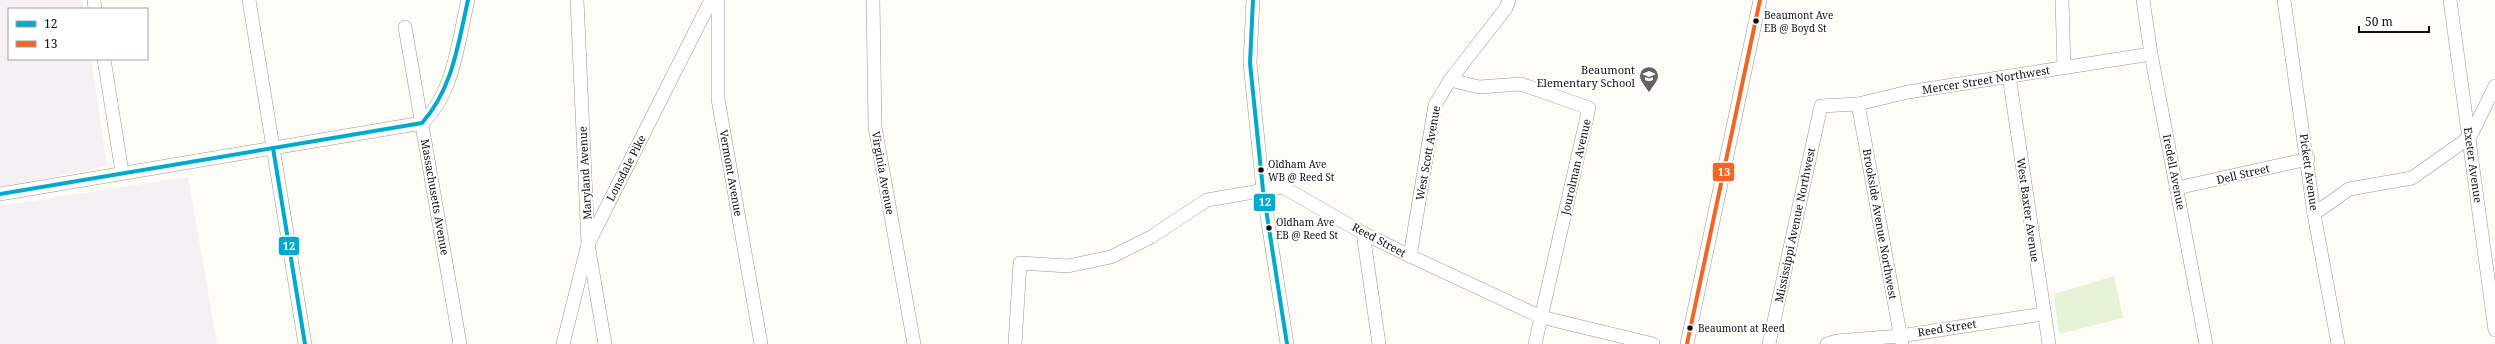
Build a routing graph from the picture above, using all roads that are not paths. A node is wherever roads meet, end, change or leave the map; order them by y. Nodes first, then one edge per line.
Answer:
1 (249, 0) edge
2 (468, 0) edge
3 (577, 0) edge
4 (711, 0) edge
5 (718, 0) edge
6 (873, 0) edge
7 (1253, 0) edge
8 (1509, 0) edge
9 (1760, 0) edge
10 (2062, 0) edge
11 (2143, 0) edge
12 (2284, 0) edge
13 (2450, 0) edge
14 (405, 27) dead end
15 (2151, 54) junction
16 (104, 60) edge
17 (2064, 68) junction
18 (2009, 76) junction
19 (1450, 80) junction
20 (2495, 86) edge
21 (1858, 104) junction
22 (1821, 106) joint
23 (422, 123) junction
24 (2470, 137) junction
25 (274, 148) junction
26 (2308, 159) junction
27 (122, 172) junction
28 (2177, 188) junction
29 (1263, 190) junction
30 (0, 194) edge
31 (2314, 214) junction
32 (1363, 233) junction
33 (588, 244) junction
34 (1410, 256) junction
35 (2043, 314) junction
36 (1541, 317) junction
37 (2495, 330) edge
38 (1901, 340) edge
39 (1833, 343) edge
40 (305, 344) edge
41 (460, 344) edge
42 (563, 344) edge
43 (605, 344) edge
44 (761, 344) edge
45 (914, 344) edge
46 (1015, 344) edge
47 (1287, 344) edge
48 (1379, 344) edge
49 (1535, 344) edge
50 (1653, 344) edge
51 (1687, 344) edge
52 (1769, 344) edge
53 (2049, 344) edge
54 (2206, 344) edge
55 (2338, 344) edge

1 - 25 street
2 - 23 street
3 - 33 street, Maryland Avenue
4 - 33 street, Lonsdale Pike
5 - 44 street, Vermont Avenue
6 - 45 street, Virginia Avenue
7 - 29 street
8 - 19 street, West Scott Avenue
9 - 51 street
10 - 17 street
11 - 15 street, Iredell Avenue
12 - 26 street, Pickett Avenue
13 - 24 street, Exeter Avenue
14 - 23 street, Massachusetts Avenue
15 - 17 street, Mercer Street Northwest
15 - 28 street, Iredell Avenue
16 - 27 street
17 - 18 street, Mercer Street Northwest
18 - 21 street, Mercer Street Northwest
18 - 35 street, West Baxter Avenue
19 - 34 street, West Scott Avenue
19 - 36 street, Jourolman Avenue
20 - 24 street
21 - 22 street, Mercer Street Northwest
21 - 38 street, Brookside Avenue Northwest
22 - 52 street, Mississippi Avenue Northwest
23 - 25 street
23 - 41 street, Massachusetts Avenue
24 - 31 street
24 - 37 street, Exeter Avenue
25 - 27 street
25 - 40 street
26 - 28 street, Dell Street
26 - 31 street, Pickett Avenue
27 - 30 street
28 - 54 street, Iredell Avenue
29 - 32 street, Reed Street
29 - 46 street, Reed Street
29 - 47 street
31 - 55 street, Pickett Avenue
32 - 34 street, Reed Street
32 - 48 street
33 - 42 street, Lonsdale Pike
33 - 43 street, Maryland Avenue
34 - 36 street, Reed Street
35 - 38 street, Reed Street
35 - 53 street, West Baxter Avenue
36 - 49 street, Jourolman Avenue
36 - 50 street, Reed Street
38 - 39 street, Reed Street

